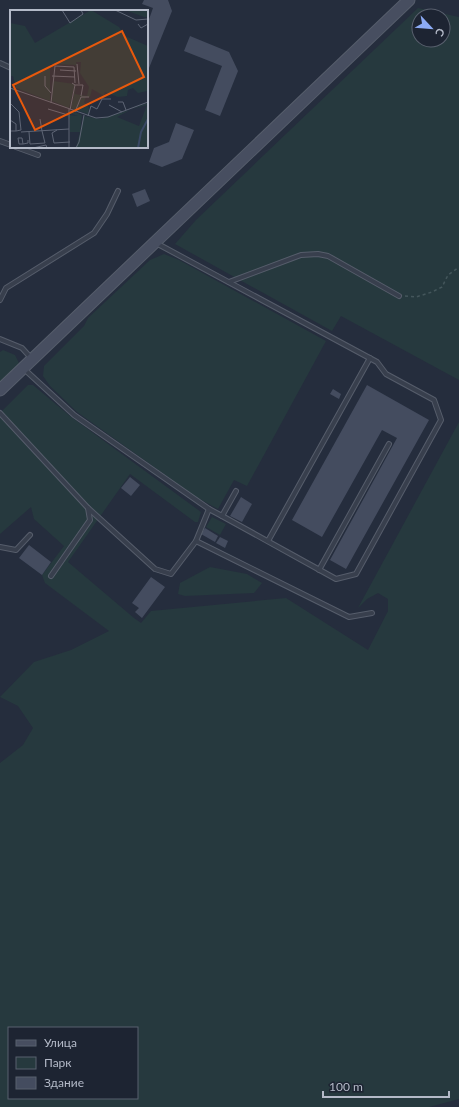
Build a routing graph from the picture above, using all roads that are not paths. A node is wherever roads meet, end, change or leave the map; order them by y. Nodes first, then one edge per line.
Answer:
1 (409, 0) edge
2 (0, 63) edge
3 (10, 68) edge
4 (0, 141) edge
5 (10, 145) edge
6 (18, 148) edge
7 (38, 156) dead end
8 (118, 191) dead end
9 (156, 242) junction
10 (229, 282) junction
11 (399, 296) road end
12 (0, 300) edge
13 (0, 339) edge
14 (370, 358) junction
15 (32, 359) junction
16 (22, 368) junction
17 (0, 390) edge
18 (0, 413) edge
19 (389, 444) dead end
20 (236, 491) dead end
21 (88, 508) junction
22 (209, 509) junction
23 (222, 516) junction
24 (30, 535) dead end
25 (196, 541) junction
26 (268, 541) junction
27 (0, 547) edge
28 (319, 570) junction
29 (51, 576) dead end
30 (372, 613) dead end

1 - 9 street
2 - 3 lane
4 - 5 lane
6 - 7 lane
8 - 12 lane
9 - 10 lane
9 - 15 street
10 - 11 lane
10 - 14 lane
13 - 15 lane
14 - 26 lane
14 - 28 lane
15 - 16 street
16 - 17 street
16 - 22 lane
18 - 21 lane
19 - 28 lane
20 - 23 lane
21 - 25 lane
21 - 29 lane
22 - 23 lane
22 - 25 lane
23 - 26 lane
24 - 27 lane
25 - 30 lane
26 - 28 lane

